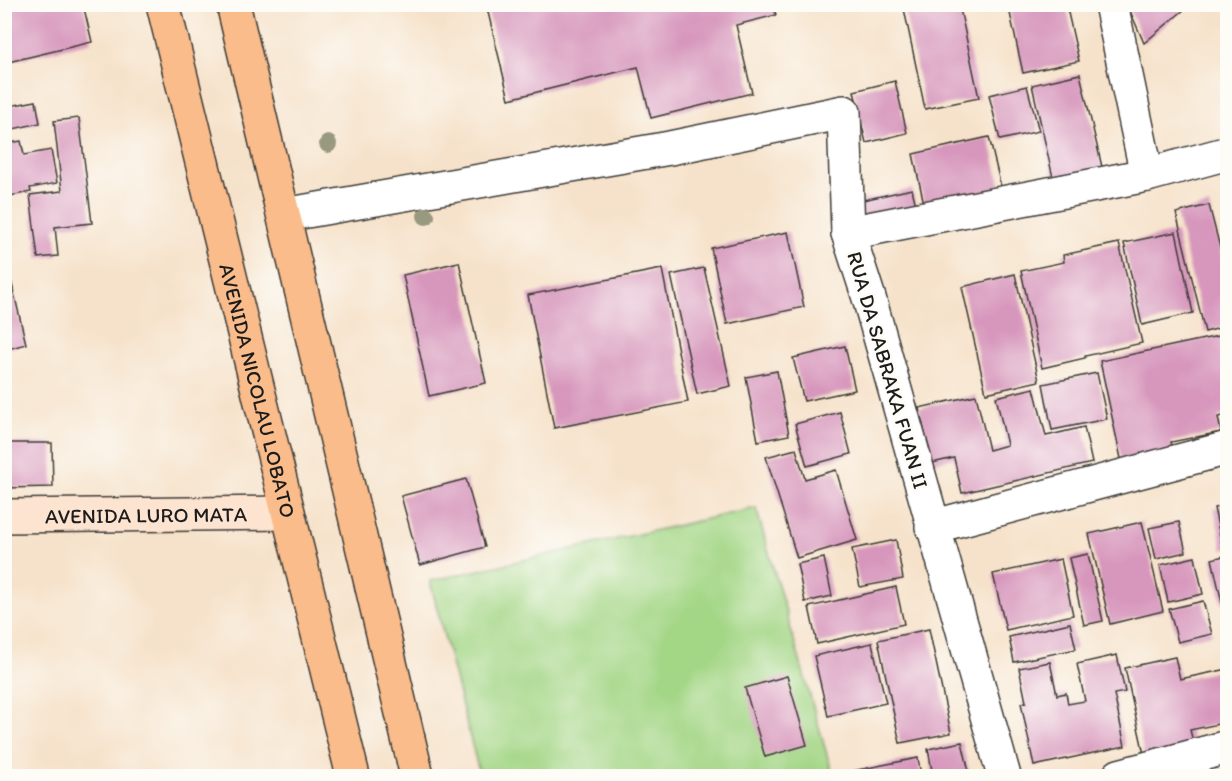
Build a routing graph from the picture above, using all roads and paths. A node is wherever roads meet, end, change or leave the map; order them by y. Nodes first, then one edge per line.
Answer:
1 (164, 4) edge
2 (233, 4) edge
3 (1111, 4) edge
4 (1227, 153) edge
5 (1147, 175) junction
6 (284, 215) junction
7 (848, 233) junction
8 (1227, 448) edge
9 (288, 513) junction
10 (4, 516) edge
11 (932, 527) junction
12 (1227, 747) edge
13 (353, 777) edge
14 (417, 777) edge
15 (1004, 777) edge
16 (1119, 777) edge

1 - 9 main road, AVENIDA NICOLAU LOBATO
2 - 6 main road
3 - 5 street
4 - 5 street, RUA DA SABRAKA FUAN II
5 - 7 street, RUA DA SABRAKA FUAN II
6 - 7 street
6 - 14 main road
7 - 11 street, RUA DA SABRAKA FUAN II
8 - 11 street
9 - 10 main road, AVENIDA LURO MATA
9 - 13 main road, AVENIDA NICOLAU LOBATO
11 - 15 street, RUA DA SABRAKA FUAN II
12 - 16 street

